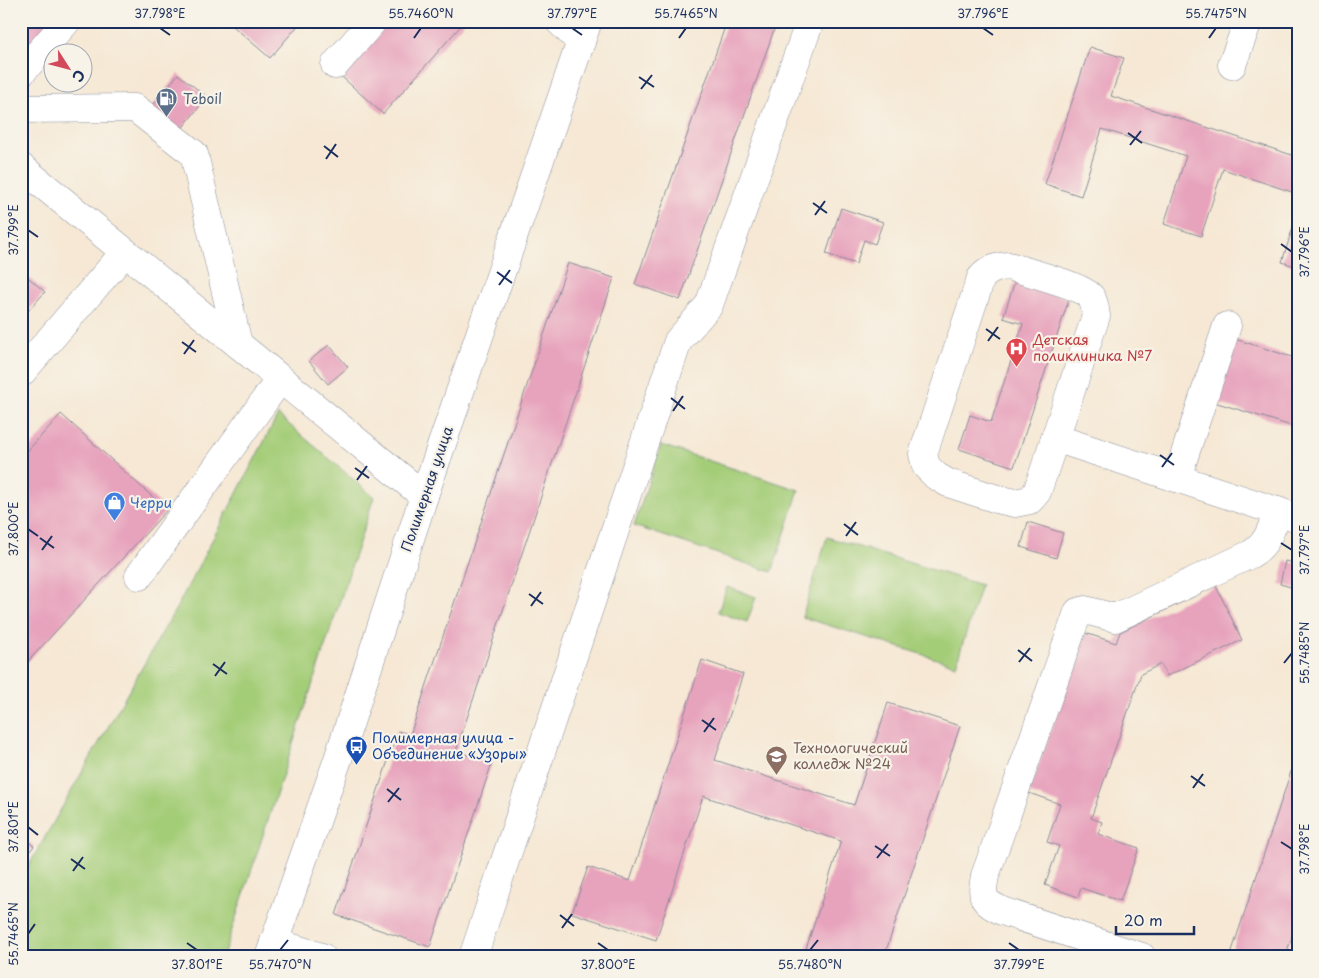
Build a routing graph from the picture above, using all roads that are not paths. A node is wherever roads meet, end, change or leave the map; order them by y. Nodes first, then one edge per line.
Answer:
1 (67, 21) edge
2 (373, 21) edge
3 (559, 21) edge
4 (810, 21) edge
5 (1248, 21) edge
6 (584, 32) edge
7 (335, 65) dead end
8 (1232, 65) dead end
9 (21, 73) edge
10 (21, 109) edge
11 (21, 167) edge
12 (125, 252) junction
13 (1227, 326) dead end
14 (238, 344) junction
15 (21, 373) edge
16 (280, 380) junction
17 (1055, 438) junction
18 (1177, 478) junction
19 (424, 496) junction
20 (1288, 514) edge
21 (139, 576) dead end
22 (272, 950) edge
23 (322, 957) edge
24 (472, 957) edge
25 (1142, 957) edge

1 - 9 street
2 - 7 street
3 - 6 street
4 - 24 street
5 - 8 street
6 - 19 street, Полимерная улица
10 - 14 street
11 - 12 street
12 - 14 street
12 - 15 street
13 - 18 street
14 - 16 street
16 - 19 street
16 - 21 street
17 - 17 street
17 - 18 street
18 - 20 street
19 - 22 street, Полимерная улица
20 - 25 street
22 - 23 street

